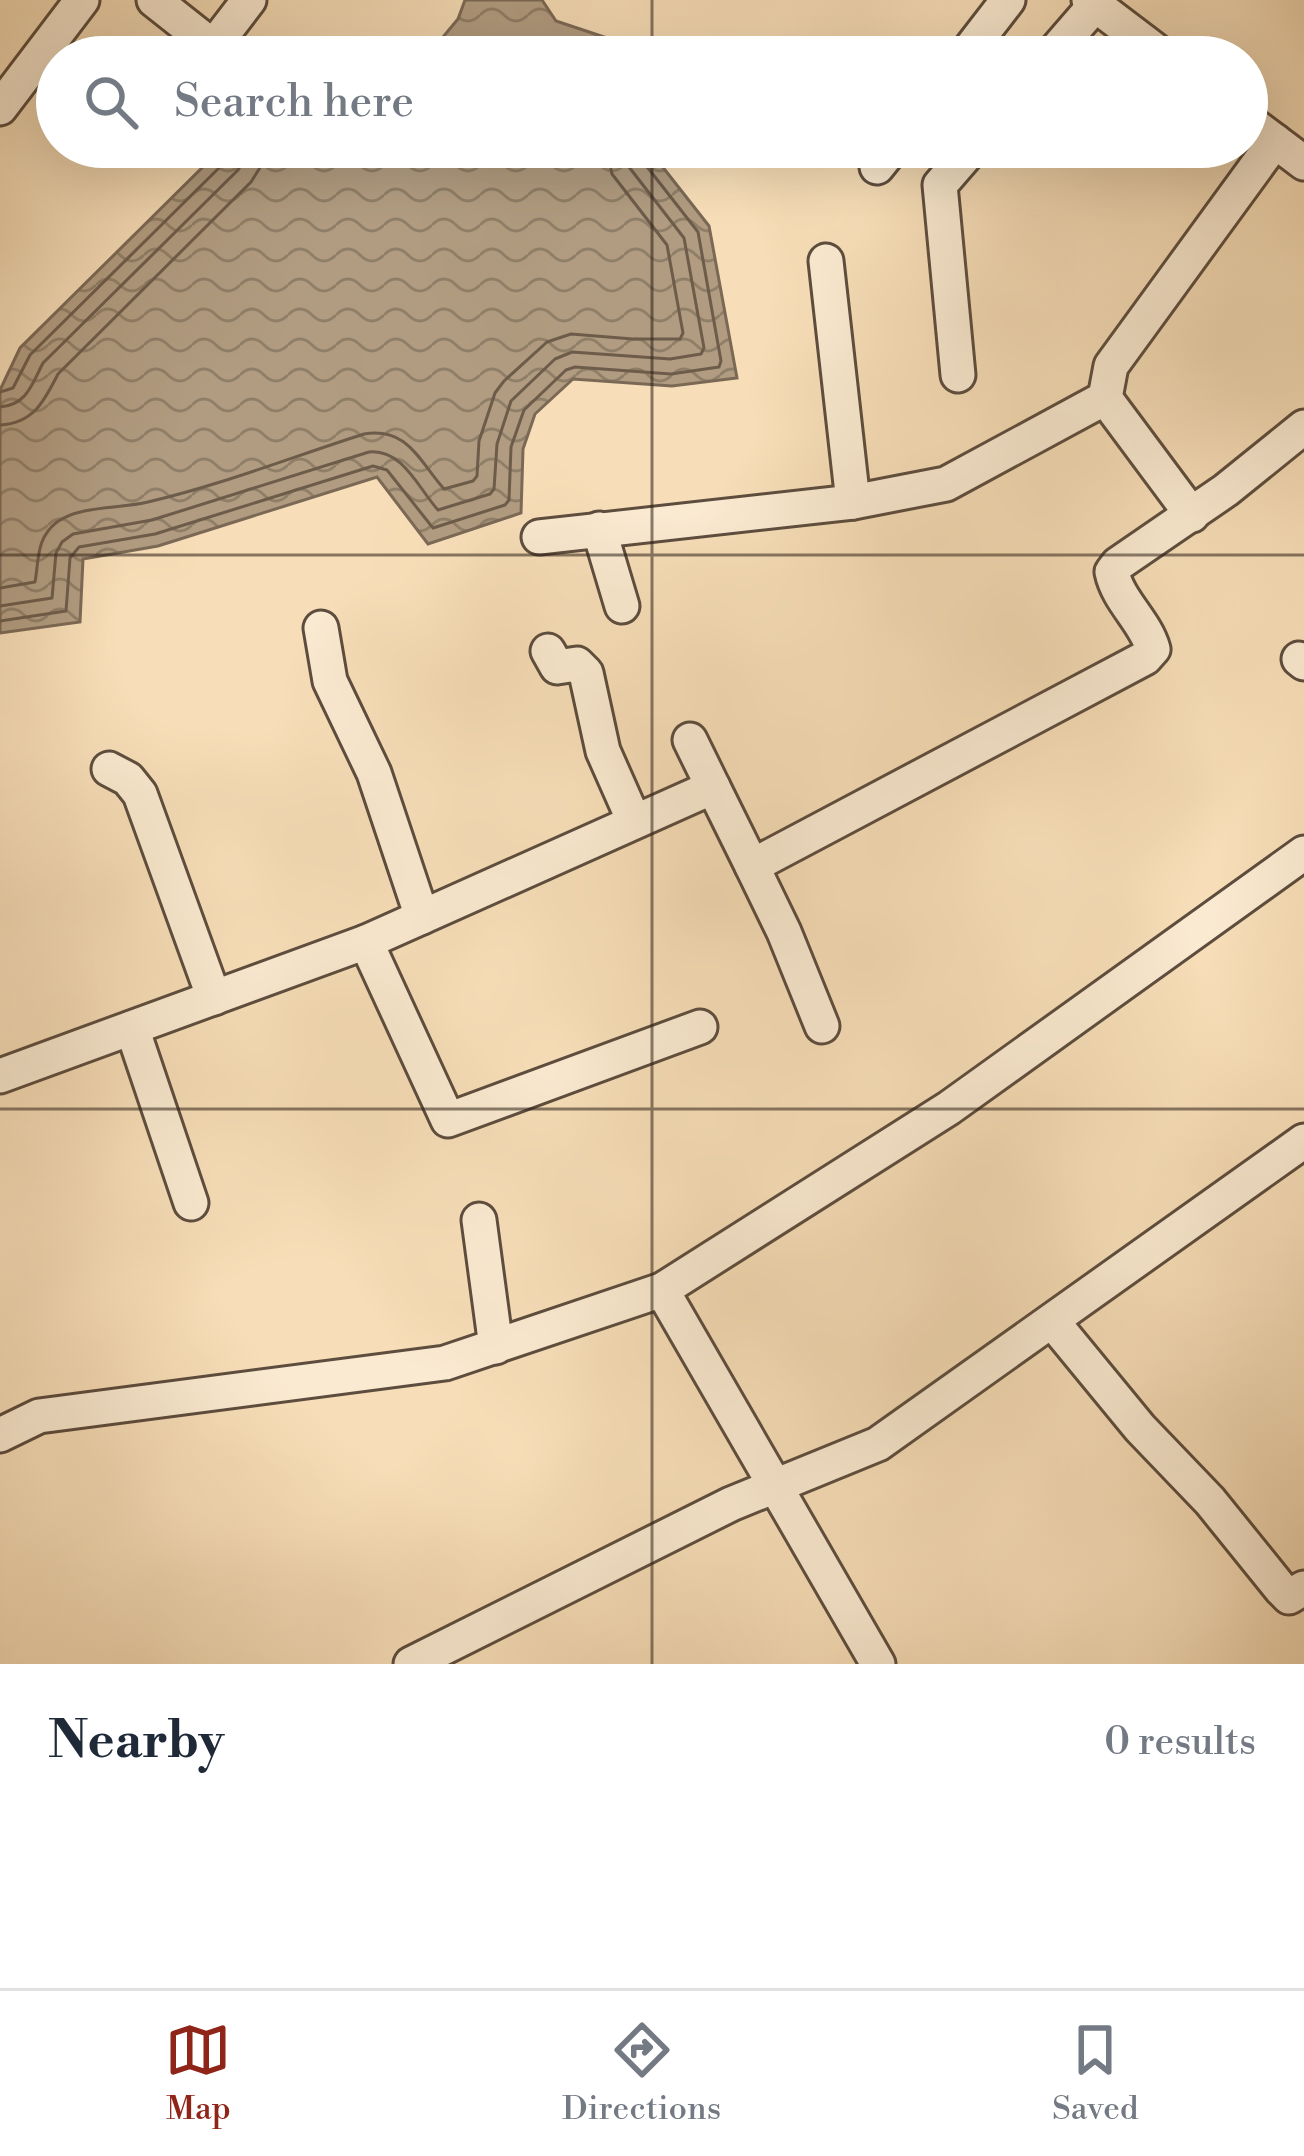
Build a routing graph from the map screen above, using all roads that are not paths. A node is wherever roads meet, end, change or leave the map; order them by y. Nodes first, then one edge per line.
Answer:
1 (82, 0) edge
2 (154, 0) edge
3 (249, 0) edge
4 (1009, 0) edge
5 (1092, 2) edge
6 (55, 36) edge
7 (200, 36) edge
8 (229, 36) edge
9 (981, 36) edge
10 (1066, 36) edge
11 (1137, 36) edge
12 (36, 61) edge
13 (0, 108) edge
14 (1268, 136) edge
15 (1275, 141) junction
16 (1268, 151) edge
17 (1304, 164) edge
18 (954, 168) edge
19 (1255, 168) edge
20 (826, 261) dead end
21 (958, 375) dead end
22 (1105, 398) junction
23 (1303, 430) edge
24 (853, 502) junction
25 (1192, 515) junction
26 (599, 529) junction
27 (539, 536) dead end
28 (622, 607) dead end
29 (321, 628) dead end
30 (548, 651) dead end
31 (690, 740) dead end
32 (110, 769) dead end
33 (712, 787) junction
34 (634, 820) junction
35 (1304, 854) edge
36 (752, 866) junction
37 (422, 917) junction
38 (366, 942) junction
39 (214, 998) junction
40 (822, 1026) dead end
41 (700, 1027) dead end
42 (132, 1028) junction
43 (0, 1076) edge
44 (1304, 1142) edge
45 (191, 1203) dead end
46 (479, 1220) dead end
47 (662, 1290) junction
48 (1052, 1321) junction
49 (496, 1347) junction
50 (0, 1435) edge
51 (774, 1486) junction
52 (1304, 1588) edge
53 (411, 1664) edge
54 (878, 1664) edge

1 - 6 street
2 - 7 street
3 - 8 street
4 - 9 street
5 - 10 street
5 - 11 street
12 - 13 street
14 - 15 street
15 - 16 street
15 - 17 street
18 - 21 street
19 - 22 street
20 - 24 street
22 - 24 street
22 - 25 street
23 - 25 street
24 - 26 street
25 - 36 street
26 - 27 street
26 - 28 street
29 - 37 street
30 - 34 street
31 - 33 street
32 - 39 street
33 - 34 street
33 - 36 street
34 - 37 street
35 - 47 street
36 - 40 street
37 - 38 street
38 - 39 street
38 - 41 street
39 - 42 street
42 - 43 street
42 - 45 street
44 - 48 street
46 - 49 street
47 - 49 street
47 - 51 street
48 - 51 street
48 - 52 street
49 - 50 street
51 - 53 street
51 - 54 street

